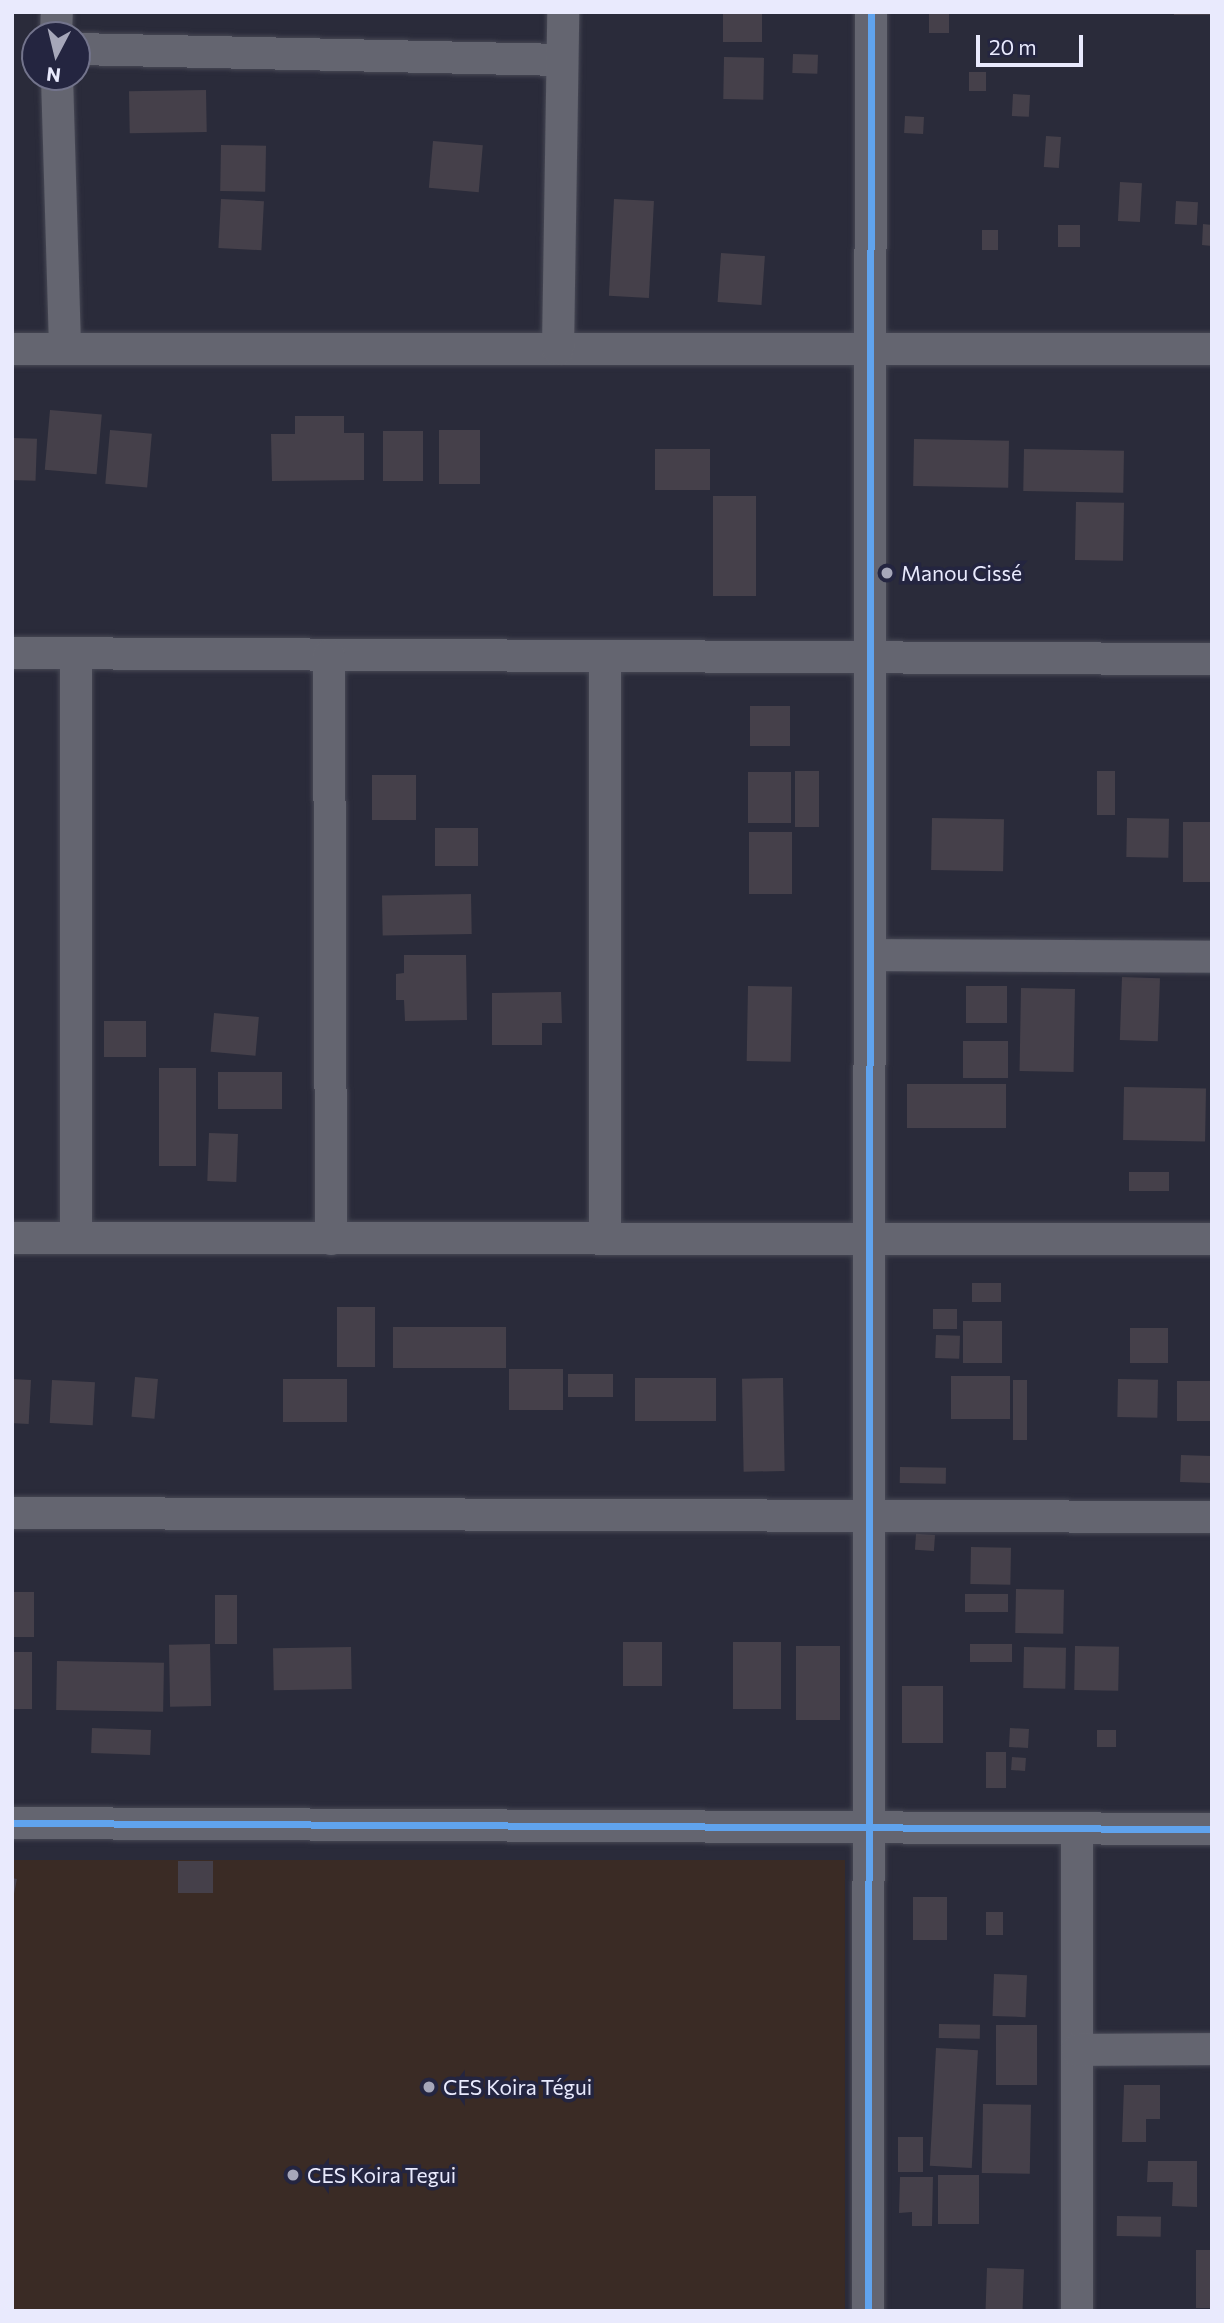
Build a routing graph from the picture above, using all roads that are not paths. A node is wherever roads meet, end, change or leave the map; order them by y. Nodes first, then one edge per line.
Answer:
1 (563, 12) edge
2 (871, 12) edge
3 (91, 49) edge
4 (562, 60) junction
5 (57, 91) edge
6 (12, 349) edge
7 (65, 349) junction
8 (558, 349) junction
9 (870, 349) junction
10 (1212, 349) edge
11 (12, 653) edge
12 (76, 654) junction
13 (329, 655) junction
14 (605, 656) junction
15 (870, 657) junction
16 (1212, 659) edge
17 (870, 955) junction
18 (1212, 957) edge
19 (12, 1238) edge
20 (76, 1238) junction
21 (331, 1238) junction
22 (605, 1239) junction
23 (870, 1239) junction
24 (1212, 1239) edge
25 (12, 1513) edge
26 (869, 1516) junction
27 (1212, 1517) edge
28 (12, 1823) edge
29 (869, 1827) junction
30 (1077, 1828) junction
31 (1212, 1829) edge
32 (1212, 2049) edge
33 (1077, 2050) junction
34 (868, 2311) edge
35 (1077, 2311) edge

1 - 4 street
2 - 9 street
3 - 4 street
4 - 8 street
5 - 7 street
6 - 7 street
7 - 8 street
8 - 9 street
9 - 10 street
9 - 15 street
11 - 12 street
12 - 13 street
12 - 20 street
13 - 14 street
13 - 21 street
14 - 15 street
14 - 22 street
15 - 16 street
15 - 17 street
17 - 18 street
17 - 23 street
19 - 20 street
20 - 21 street
21 - 22 street
22 - 23 street
23 - 24 street
23 - 26 street
25 - 26 street
26 - 27 street
26 - 29 street
28 - 29 street
29 - 30 street
29 - 34 street
30 - 31 street
30 - 33 street
32 - 33 street
33 - 35 street

